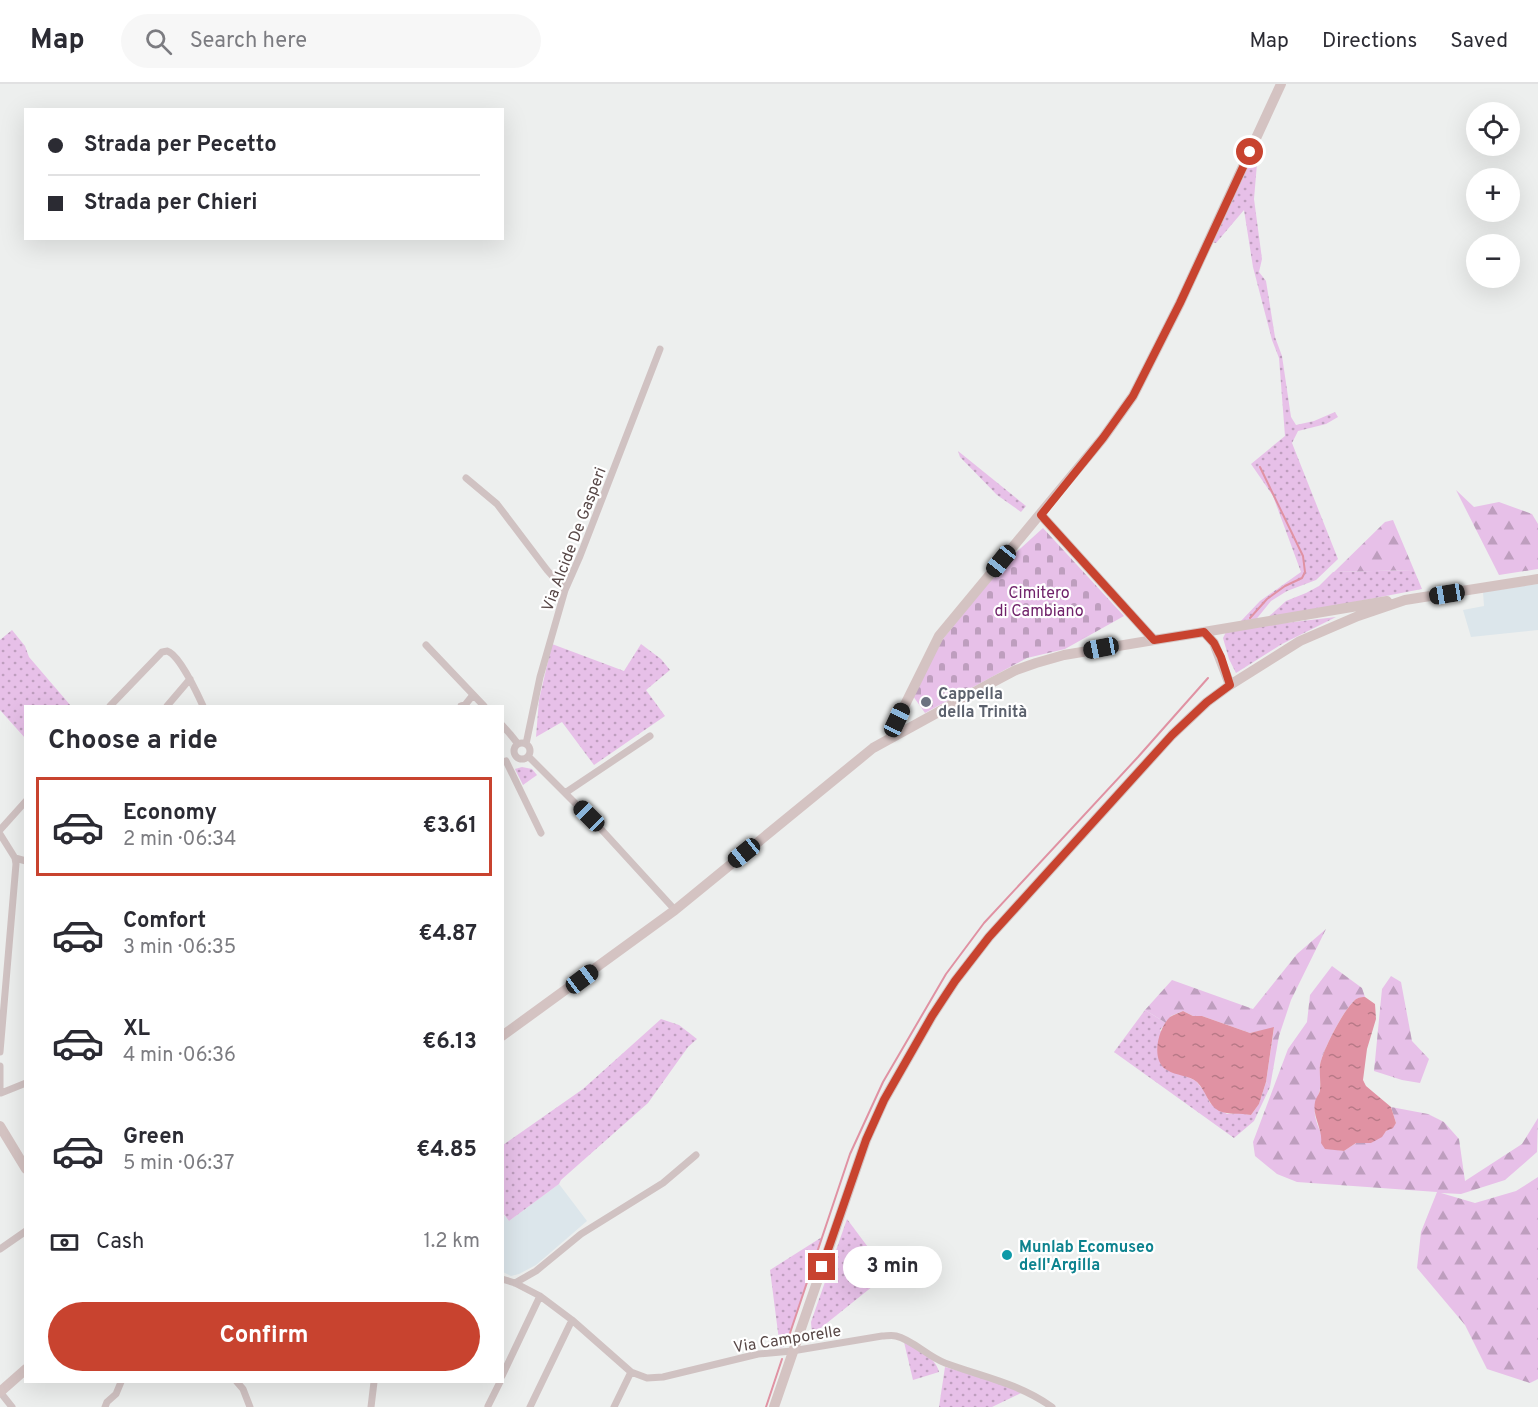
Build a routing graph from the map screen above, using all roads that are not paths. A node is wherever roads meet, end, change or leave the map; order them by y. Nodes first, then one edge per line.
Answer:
1 (1281, 84) edge
2 (660, 349) dead end
3 (466, 478) dead end
4 (1041, 515) junction
5 (1538, 579) edge
6 (565, 590) junction
7 (1405, 600) junction
8 (1204, 632) junction
9 (1154, 640) junction
10 (426, 645) dead end
11 (190, 679) junction
12 (1230, 685) junction
13 (473, 695) junction
14 (111, 705) edge
15 (168, 705) edge
16 (203, 705) edge
17 (465, 705) edge
18 (483, 705) edge
19 (504, 727) edge
20 (650, 736) dead end
21 (891, 738) junction
22 (522, 744) junction
23 (515, 756) junction
24 (529, 757) junction
25 (504, 763) edge
26 (565, 793) junction
27 (24, 803) edge
28 (0, 832) edge
29 (541, 833) dead end
30 (15, 858) junction
31 (24, 860) edge
32 (675, 910) junction
33 (504, 1035) edge
34 (0, 1052) edge
35 (0, 1066) edge
36 (24, 1084) edge
37 (0, 1093) edge
38 (0, 1126) edge
39 (696, 1155) dead end
40 (24, 1166) edge
41 (24, 1232) edge
42 (0, 1249) edge
43 (504, 1280) edge
44 (515, 1283) junction
45 (540, 1296) junction
46 (572, 1320) junction
47 (792, 1351) junction
48 (24, 1371) edge
49 (504, 1372) edge
50 (631, 1372) junction
51 (121, 1383) edge
52 (238, 1383) edge
53 (374, 1383) edge
54 (500, 1383) edge
55 (0, 1392) edge
56 (489, 1406) edge
57 (12, 1407) edge
58 (105, 1407) edge
59 (250, 1407) edge
60 (371, 1407) edge
61 (530, 1407) edge
62 (614, 1407) edge
63 (774, 1407) edge
64 (1052, 1407) edge

1 - 4 street
2 - 6 street, Via Alcide De Gasperi
3 - 6 street
4 - 9 street
4 - 21 street
5 - 7 street
6 - 22 street, Via Alcide De Gasperi
7 - 8 street
7 - 12 street
8 - 9 street
8 - 12 street
9 - 21 street
10 - 13 street
11 - 14 street
11 - 15 street
11 - 16 street
12 - 47 street
13 - 17 street
13 - 18 street
19 - 22 street
20 - 26 street
21 - 32 street
22 - 23 street
22 - 24 street
23 - 24 street
23 - 25 street
24 - 26 street
25 - 29 street
26 - 32 street
27 - 28 street
28 - 30 street
30 - 31 street
30 - 34 street
32 - 33 street
35 - 37 street
36 - 37 street
38 - 40 street
39 - 44 street
41 - 42 street
43 - 44 street
44 - 45 street
45 - 46 street
45 - 49 street
46 - 50 street
46 - 61 street
47 - 50 street, Via Camporelle
47 - 63 street
47 - 64 street, Via Camporelle
48 - 55 street
50 - 62 street
51 - 58 street
52 - 59 street
53 - 60 street
54 - 56 street
55 - 57 street

